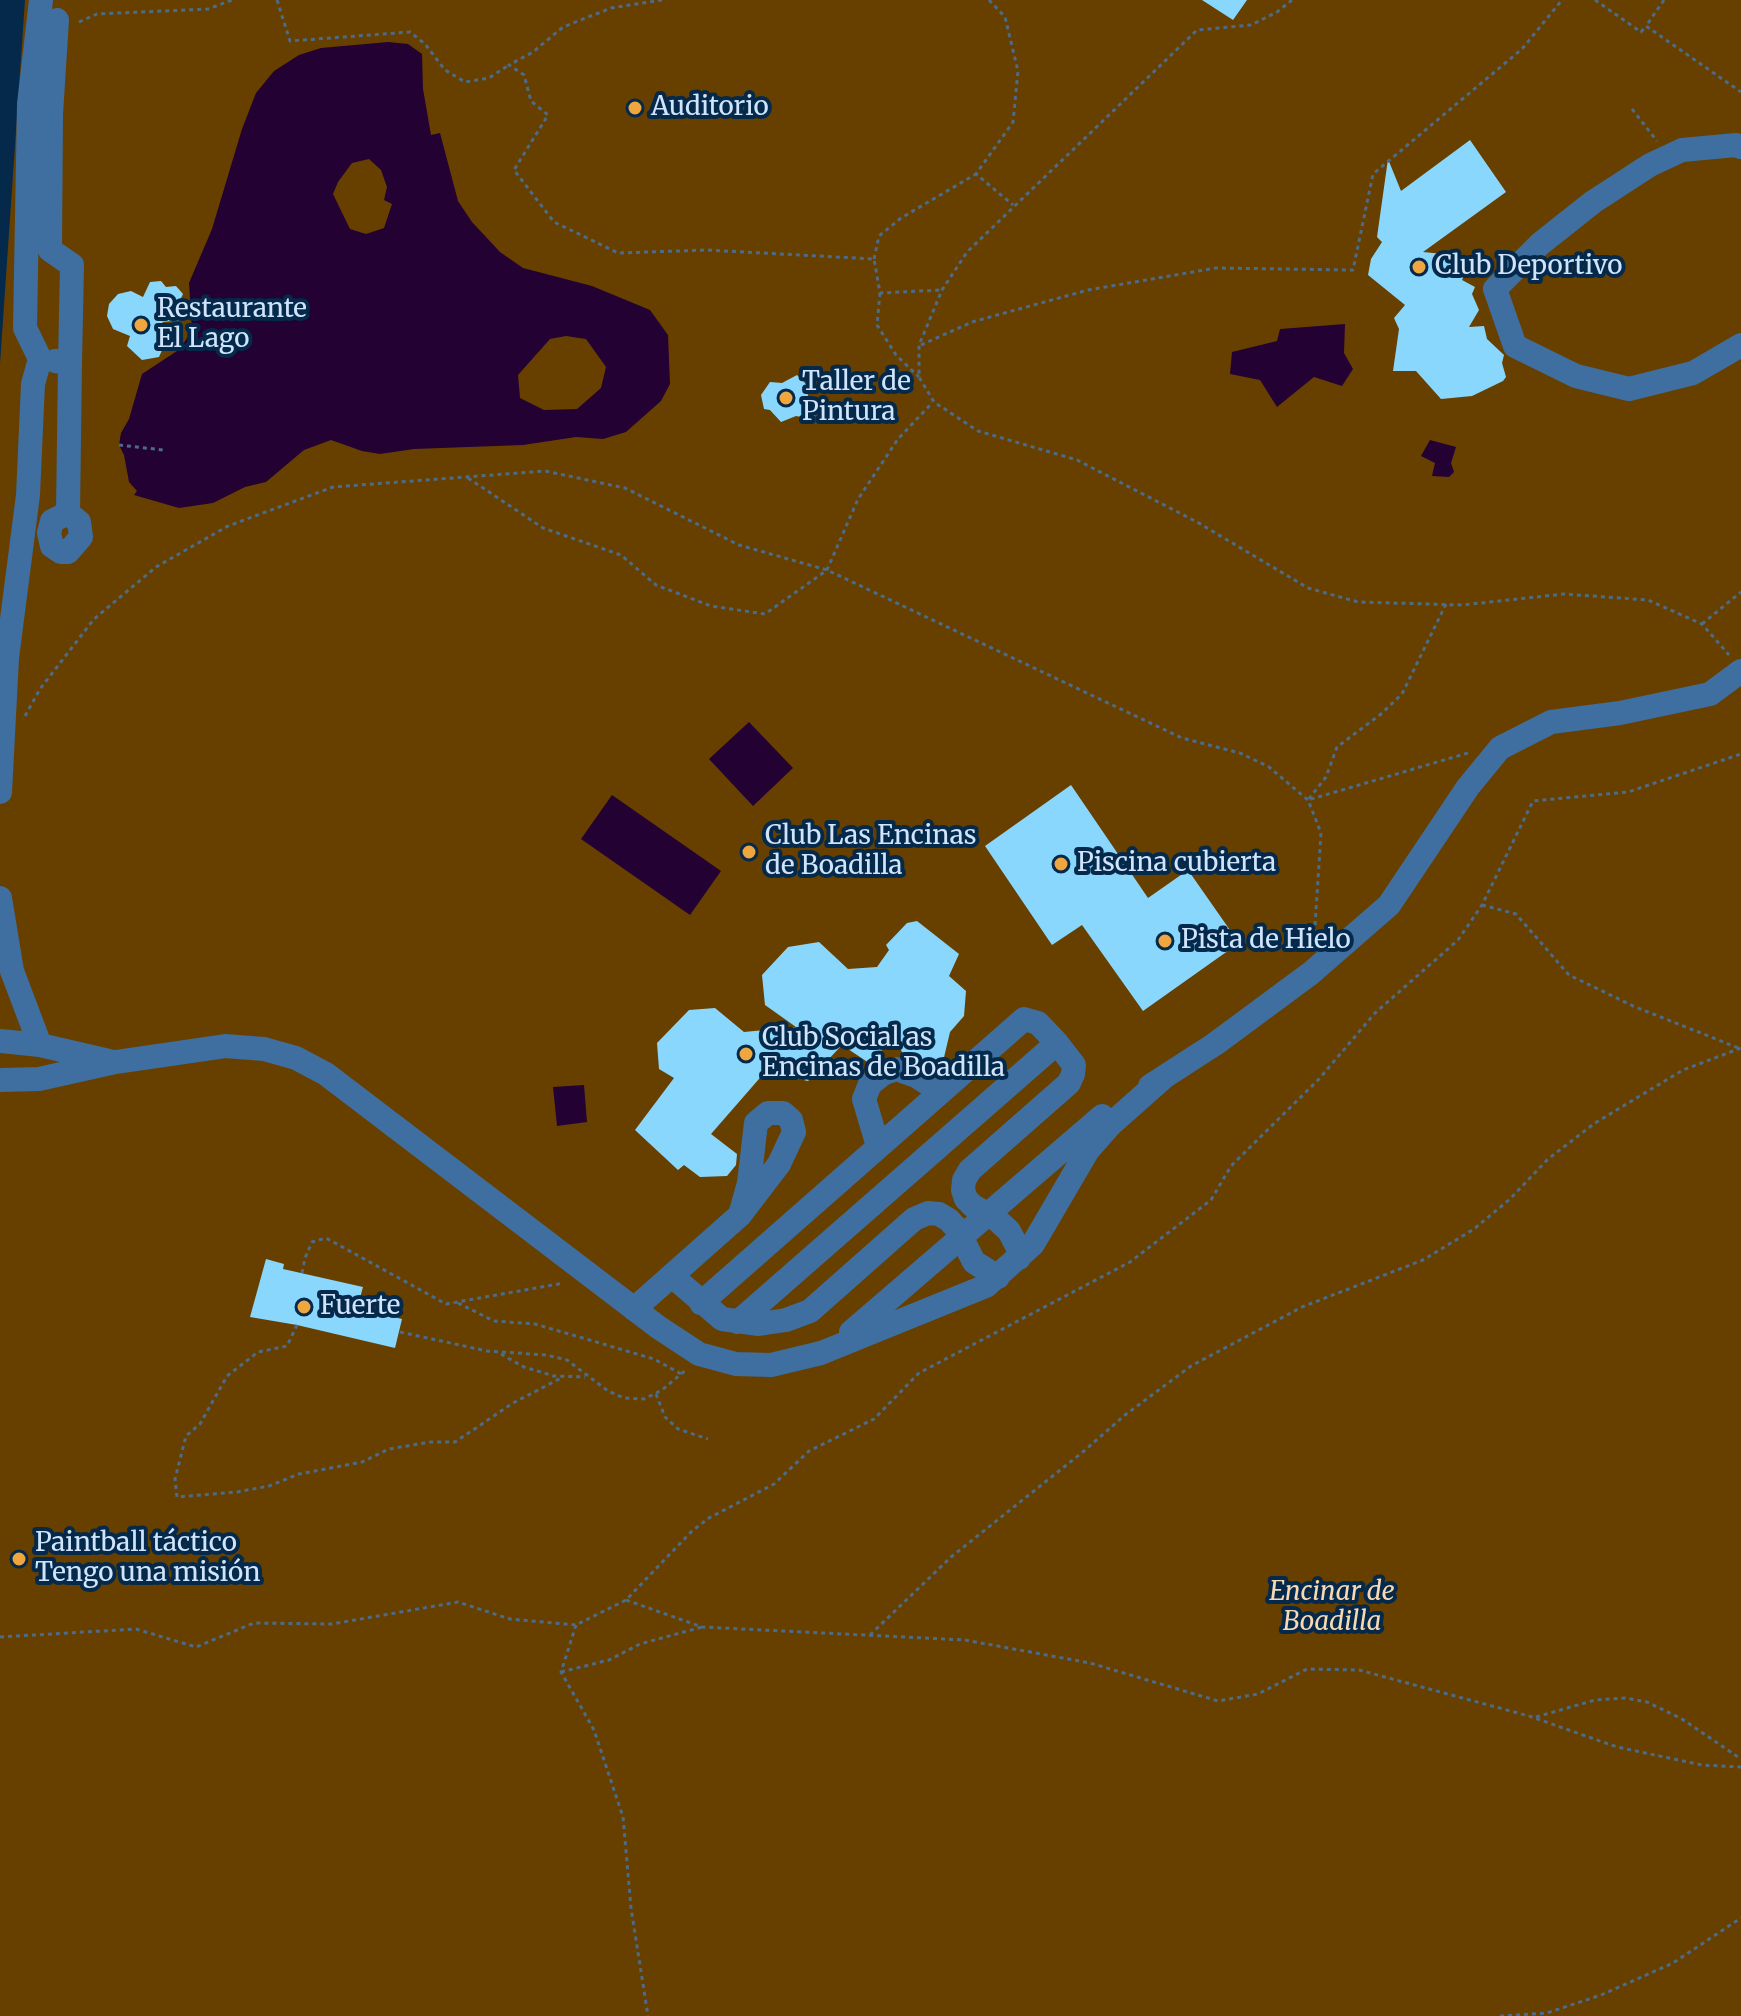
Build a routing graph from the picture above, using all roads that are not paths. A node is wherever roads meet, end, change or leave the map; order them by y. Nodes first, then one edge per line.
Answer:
1 (41, 0) edge
2 (57, 26) road end
3 (1741, 147) edge
4 (1741, 345) edge
5 (40, 359) junction
6 (70, 363) junction
7 (68, 513) dead end
8 (1736, 664) edge
9 (0, 792) edge
10 (0, 898) edge
11 (0, 1041) edge
12 (1057, 1043) junction
13 (40, 1045) junction
14 (115, 1062) junction
15 (1163, 1078) junction
16 (39, 1079) junction
17 (0, 1080) edge
18 (941, 1092) junction
19 (878, 1146) junction
20 (987, 1214) junction
21 (740, 1215) dead end
22 (962, 1237) junction
23 (1019, 1258) junction
24 (672, 1276) junction
25 (998, 1277) junction
26 (701, 1303) junction
27 (634, 1309) junction
28 (738, 1322) junction
29 (821, 1353) junction

1 - 5 street
2 - 6 street
3 - 4 street
5 - 6 street
5 - 9 street
6 - 7 street
8 - 15 street
10 - 13 street
11 - 13 street
12 - 18 street
12 - 20 street
12 - 28 street
13 - 14 street
13 - 16 street
14 - 16 street
14 - 27 street
15 - 20 street
15 - 23 street
16 - 17 street
18 - 19 street
18 - 19 street
19 - 26 street
20 - 22 street
20 - 23 street
21 - 24 street
22 - 25 street
22 - 28 street
22 - 29 street
23 - 25 street
24 - 26 street
24 - 27 street
25 - 29 street
26 - 28 street
27 - 29 street

